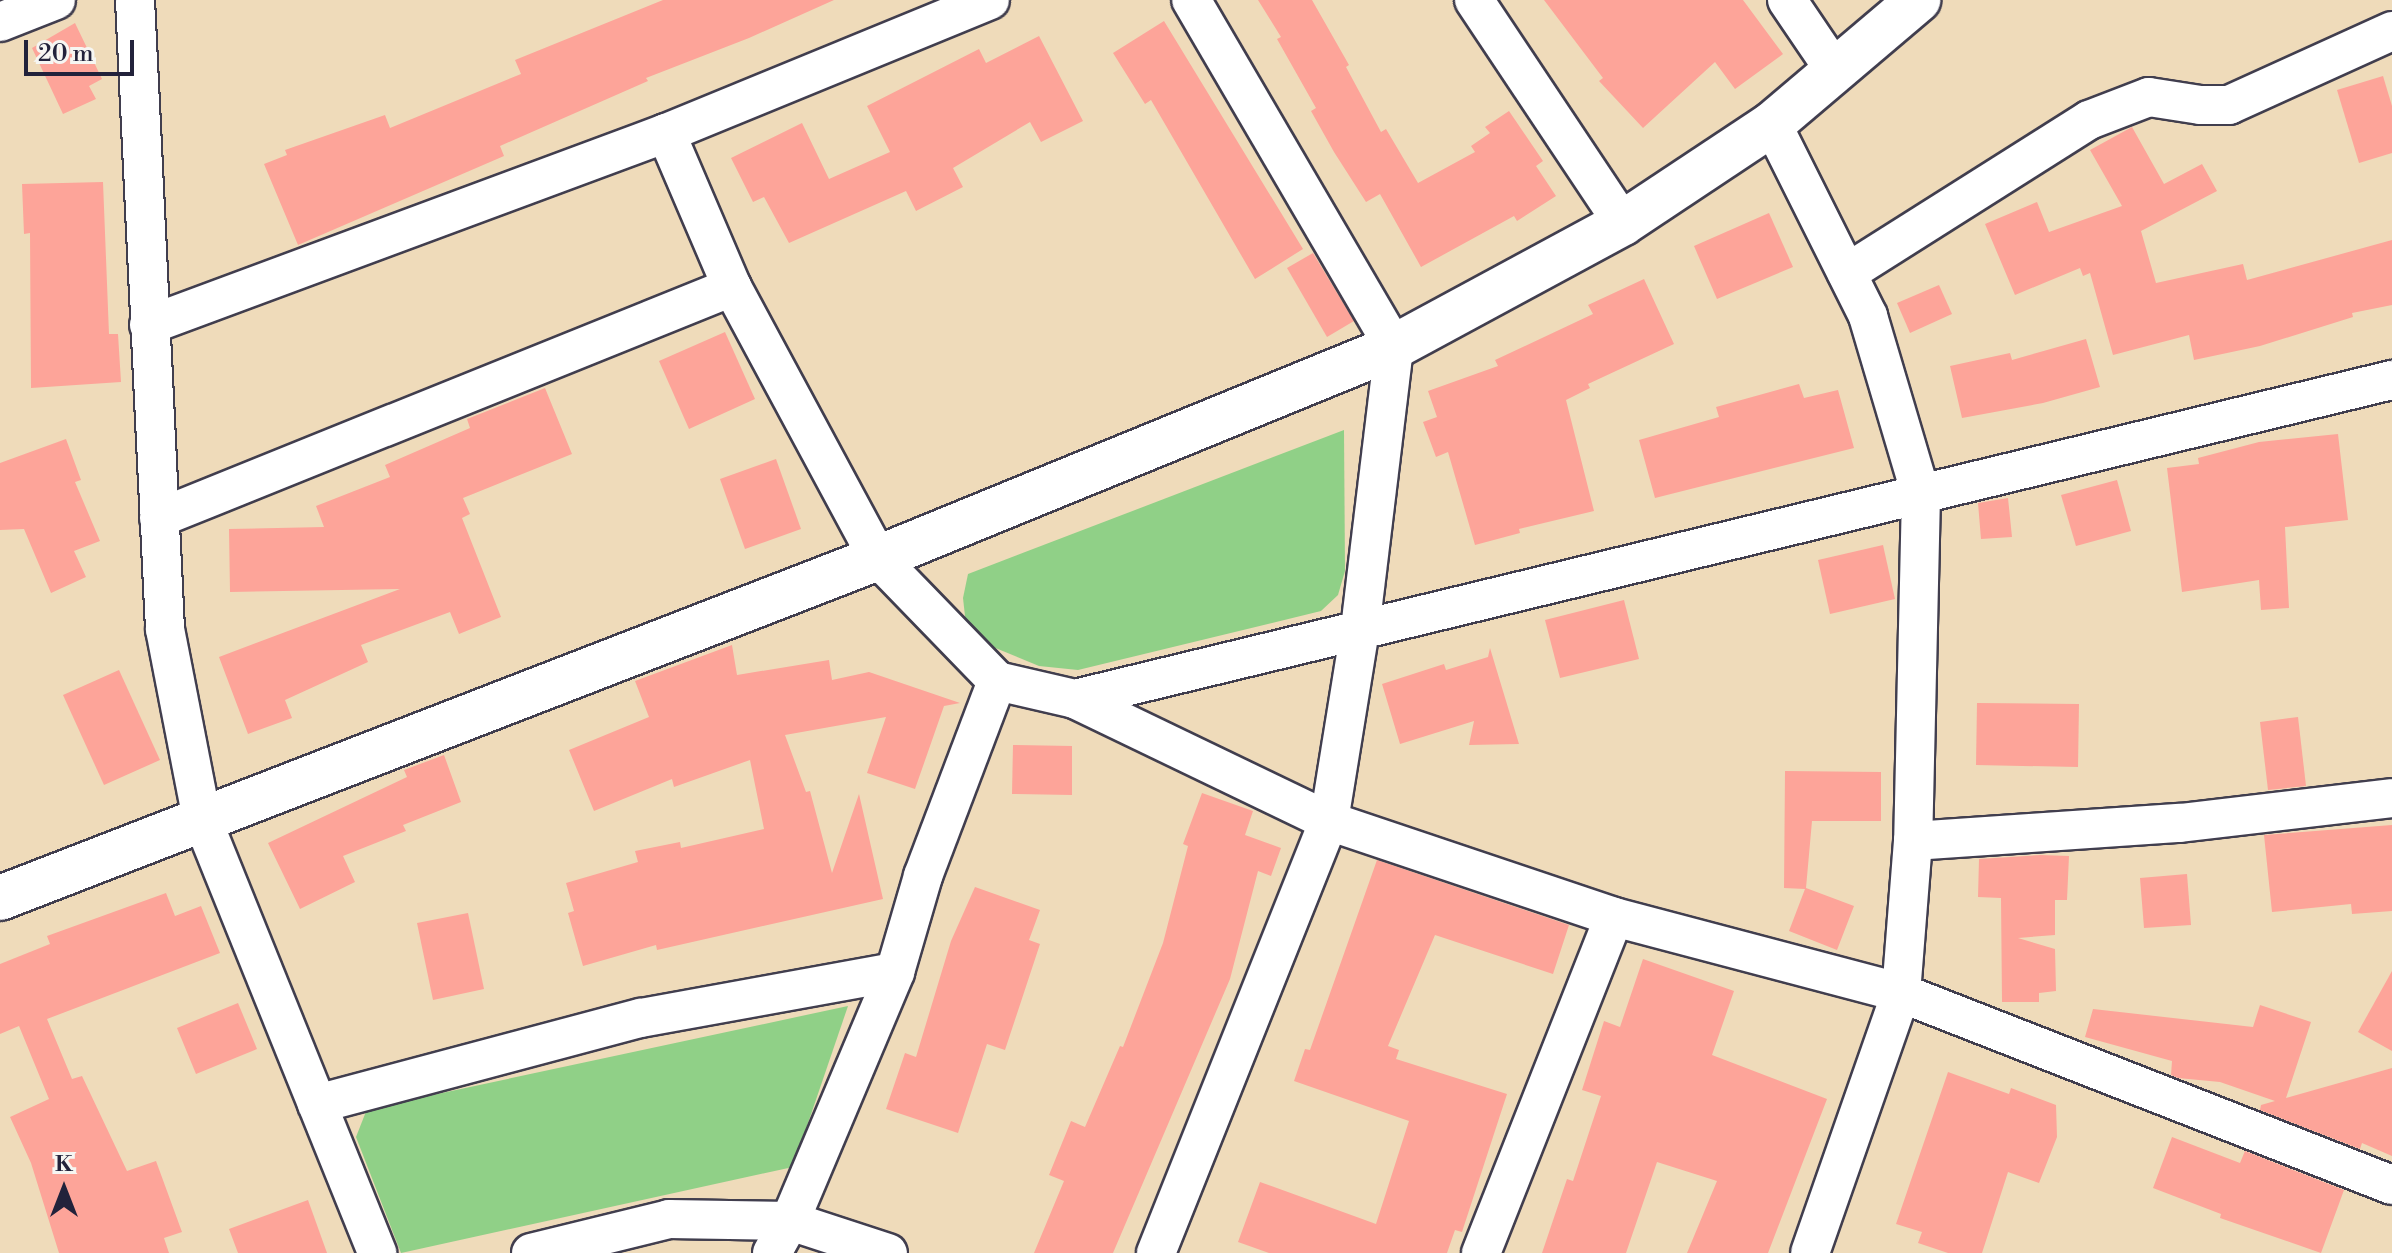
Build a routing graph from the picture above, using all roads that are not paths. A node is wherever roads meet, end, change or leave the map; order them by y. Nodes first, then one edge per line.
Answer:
1 (56, 0) edge
2 (135, 0) edge
3 (990, 0) edge
4 (1191, 0) edge
5 (1474, 0) edge
6 (1787, 0) edge
7 (1918, 0) edge
8 (0, 22) edge
9 (2392, 31) edge
10 (1835, 71) junction
11 (1772, 124) junction
12 (666, 133) junction
13 (1623, 223) junction
14 (1847, 273) junction
15 (732, 287) junction
16 (149, 325) junction
17 (1394, 347) junction
18 (2392, 380) edge
19 (1921, 495) junction
20 (159, 518) junction
21 (878, 558) junction
22 (1360, 629) junction
23 (997, 681) junction
24 (1075, 699) junction
25 (2392, 798) edge
26 (202, 819) junction
27 (1329, 821) junction
28 (1913, 841) junction
29 (0, 898) edge
30 (1614, 917) junction
31 (895, 972) junction
32 (1901, 993) junction
33 (317, 1104) junction
34 (2392, 1185) edge
35 (781, 1237) edge
36 (377, 1253) edge
37 (531, 1253) edge
38 (888, 1253) edge
39 (1156, 1253) edge
40 (1481, 1253) edge
41 (1810, 1253) edge

1 - 8 street
2 - 16 street
3 - 12 street
4 - 17 street
5 - 13 street
6 - 10 street
7 - 10 street
9 - 14 street
10 - 11 street
11 - 13 street
11 - 14 street
12 - 15 street
12 - 16 street
13 - 17 street
14 - 19 street
15 - 20 street
15 - 21 street
16 - 20 street
17 - 21 street
17 - 22 street
18 - 19 street
19 - 22 street
19 - 28 street
20 - 26 street
21 - 23 street
21 - 26 street
22 - 24 street
22 - 27 street
23 - 24 street
23 - 31 street
24 - 27 street
25 - 28 street
26 - 29 street
26 - 33 street
27 - 30 street
27 - 39 street
28 - 32 street
30 - 32 street
30 - 40 street
31 - 33 street
31 - 35 street
32 - 34 street
32 - 41 street
33 - 36 street
35 - 37 street
35 - 38 street

